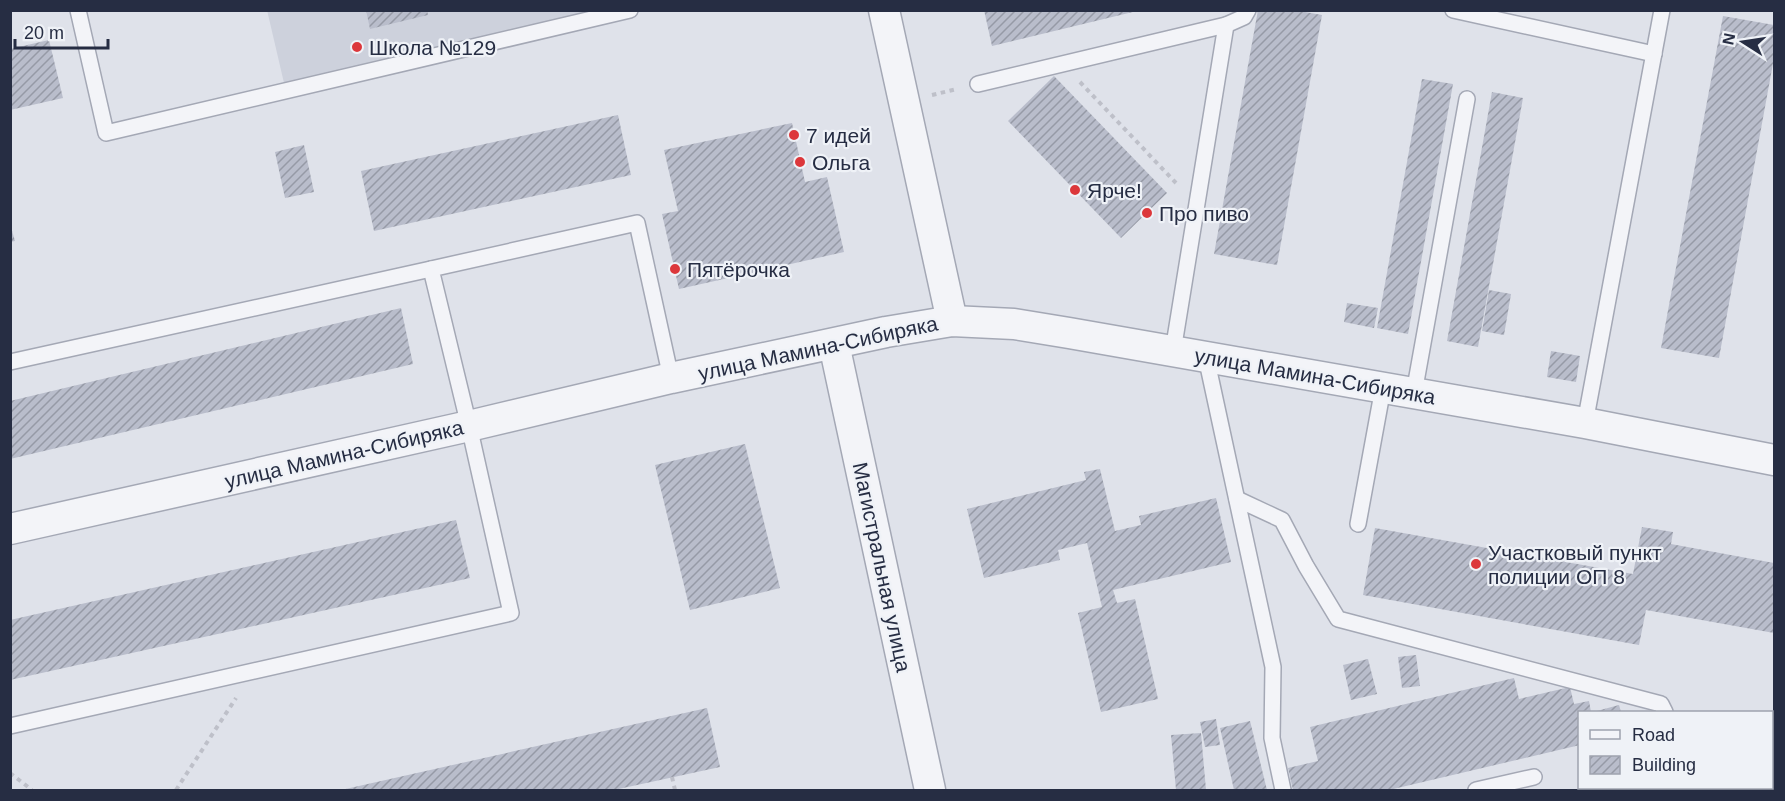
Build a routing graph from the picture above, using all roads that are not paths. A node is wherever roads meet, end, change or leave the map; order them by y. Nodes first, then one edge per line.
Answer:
1 (78, 10) edge
2 (630, 10) edge
3 (884, 10) edge
4 (1248, 10) edge
5 (1453, 10) edge
6 (1662, 10) edge
7 (1226, 25) junction
8 (1654, 54) junction
9 (978, 84) road end
10 (1467, 99) dead end
11 (431, 269) junction
12 (952, 321) junction
13 (834, 344) junction
14 (1173, 351) junction
15 (1206, 357) junction
16 (10, 362) edge
17 (671, 378) junction
18 (1383, 388) junction
19 (1414, 393) junction
20 (1585, 423) junction
21 (469, 426) junction
22 (1774, 460) edge
23 (1237, 499) junction
24 (1358, 524) dead end
25 (10, 529) edge
26 (1664, 711) edge
27 (10, 726) edge
28 (1534, 777) dead end
29 (929, 790) edge
30 (1282, 790) edge
31 (1476, 790) edge

1 - 2 lane
3 - 12 street
4 - 7 lane
5 - 8 lane
6 - 8 lane
7 - 9 lane
7 - 14 lane
8 - 20 lane
10 - 19 lane
11 - 16 lane
11 - 17 lane
11 - 21 lane
12 - 13 street, улица Мамина-Сибиряка
12 - 14 street, улица Мамина-Сибиряка
13 - 17 street, улица Мамина-Сибиряка
13 - 29 street, Магистральная улица
14 - 15 street, улица Мамина-Сибиряка
15 - 18 street, улица Мамина-Сибиряка
15 - 23 lane
17 - 21 street, улица Мамина-Сибиряка
18 - 19 street, улица Мамина-Сибиряка
18 - 24 lane
19 - 20 street, улица Мамина-Сибиряка
20 - 22 street, улица Мамина-Сибиряка
21 - 25 street, улица Мамина-Сибиряка
21 - 27 lane
23 - 26 lane
23 - 30 lane
28 - 31 lane

